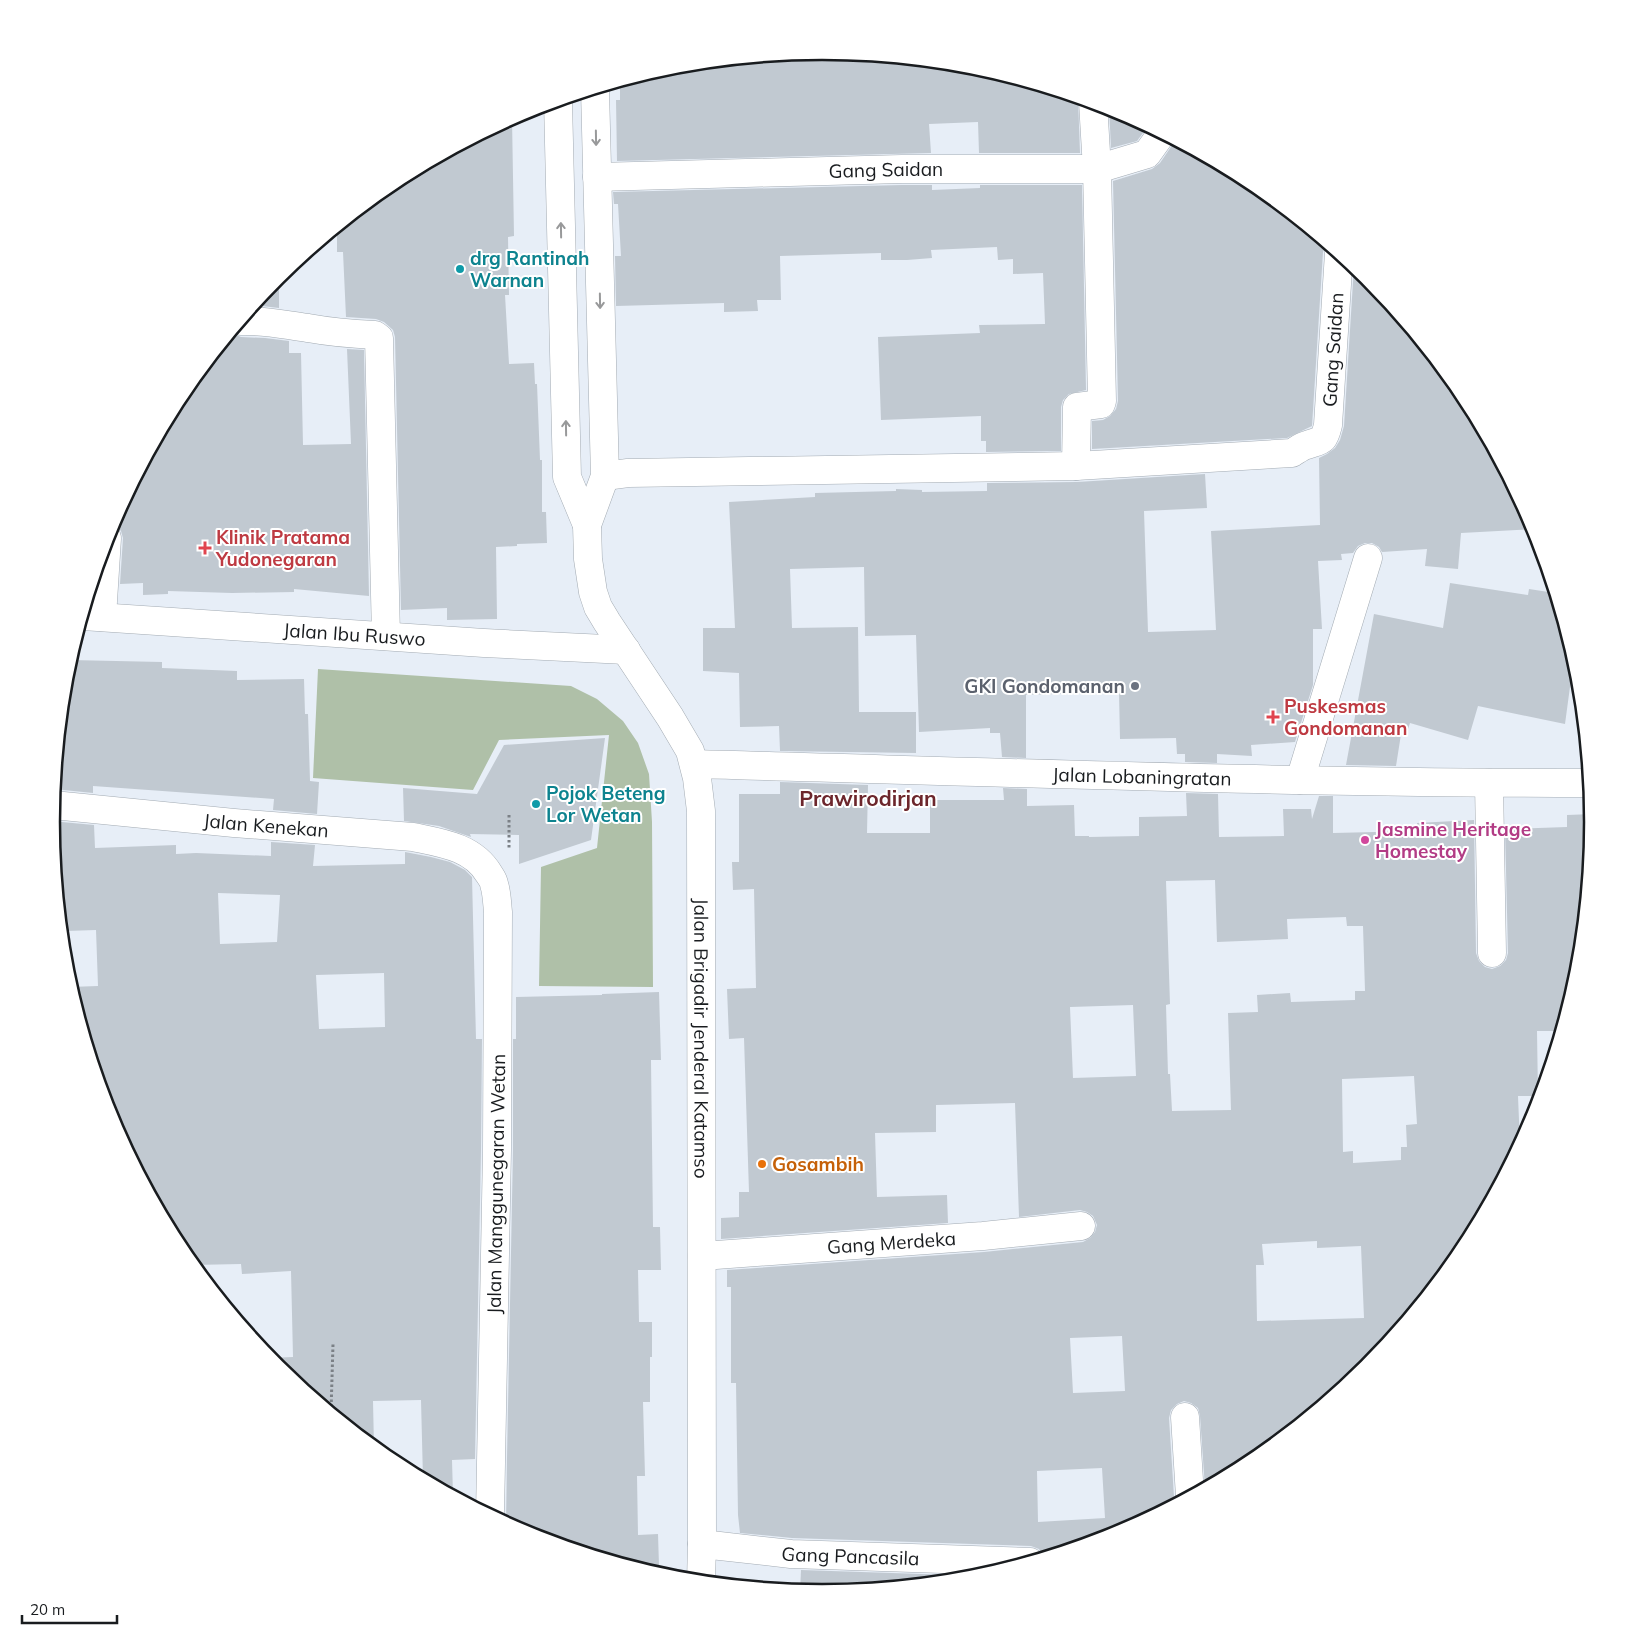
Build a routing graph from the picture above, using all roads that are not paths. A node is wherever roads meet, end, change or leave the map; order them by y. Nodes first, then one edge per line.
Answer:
1 (594, 95) edge
2 (558, 107) edge
3 (1093, 110) edge
4 (1159, 138) edge
5 (1097, 169) junction
6 (597, 177) junction
7 (1339, 261) edge
8 (249, 321) edge
9 (1076, 466) junction
10 (604, 476) junction
11 (587, 526) junction
12 (1368, 558) dead end
13 (100, 577) edge
14 (93, 616) edge
15 (386, 636) junction
16 (626, 650) junction
17 (694, 764) junction
18 (1300, 780) junction
19 (1489, 783) junction
20 (1583, 783) edge
21 (61, 806) edge
22 (476, 858) joint
23 (1492, 953) dead end
24 (1081, 1226) dead end
25 (702, 1256) junction
26 (1185, 1417) dead end
27 (1190, 1491) edge
28 (490, 1508) edge
29 (702, 1544) junction
30 (1010, 1561) edge
31 (701, 1574) edge

1 -> 6 street, Jalan Brigadir Jenderal Katamso
11 -> 2 street, Jalan Brigadir Jenderal Katamso
3 - 5 street
4 - 5 street, Gang Saidan
5 - 6 street, Gang Saidan
5 - 9 street
6 -> 10 street, Jalan Brigadir Jenderal Katamso
7 - 9 street, Gang Saidan
8 - 15 street
9 - 10 street
10 - 11 street, Jalan Brigadir Jenderal Katamso
11 - 16 street, Jalan Brigadir Jenderal Katamso
12 - 18 street
13 - 14 street
14 - 15 street, Jalan Ibu Ruswo
15 - 16 street, Jalan Ibu Ruswo
16 - 17 street, Jalan Brigadir Jenderal Katamso
17 - 18 street, Jalan Lobaningratan
17 - 25 street, Jalan Brigadir Jenderal Katamso
18 - 19 street, Jalan Lobaningratan
19 - 20 street, Jalan Lobaningratan
19 - 23 street
21 - 22 street, Jalan Kenekan
22 - 28 street, Jalan Manggunegaran Wetan
24 - 25 street, Gang Merdeka
25 - 29 street, Jalan Brigadir Jenderal Katamso
26 - 27 street
29 - 30 street, Gang Pancasila
29 - 31 street, Jalan Brigadir Jenderal Katamso

